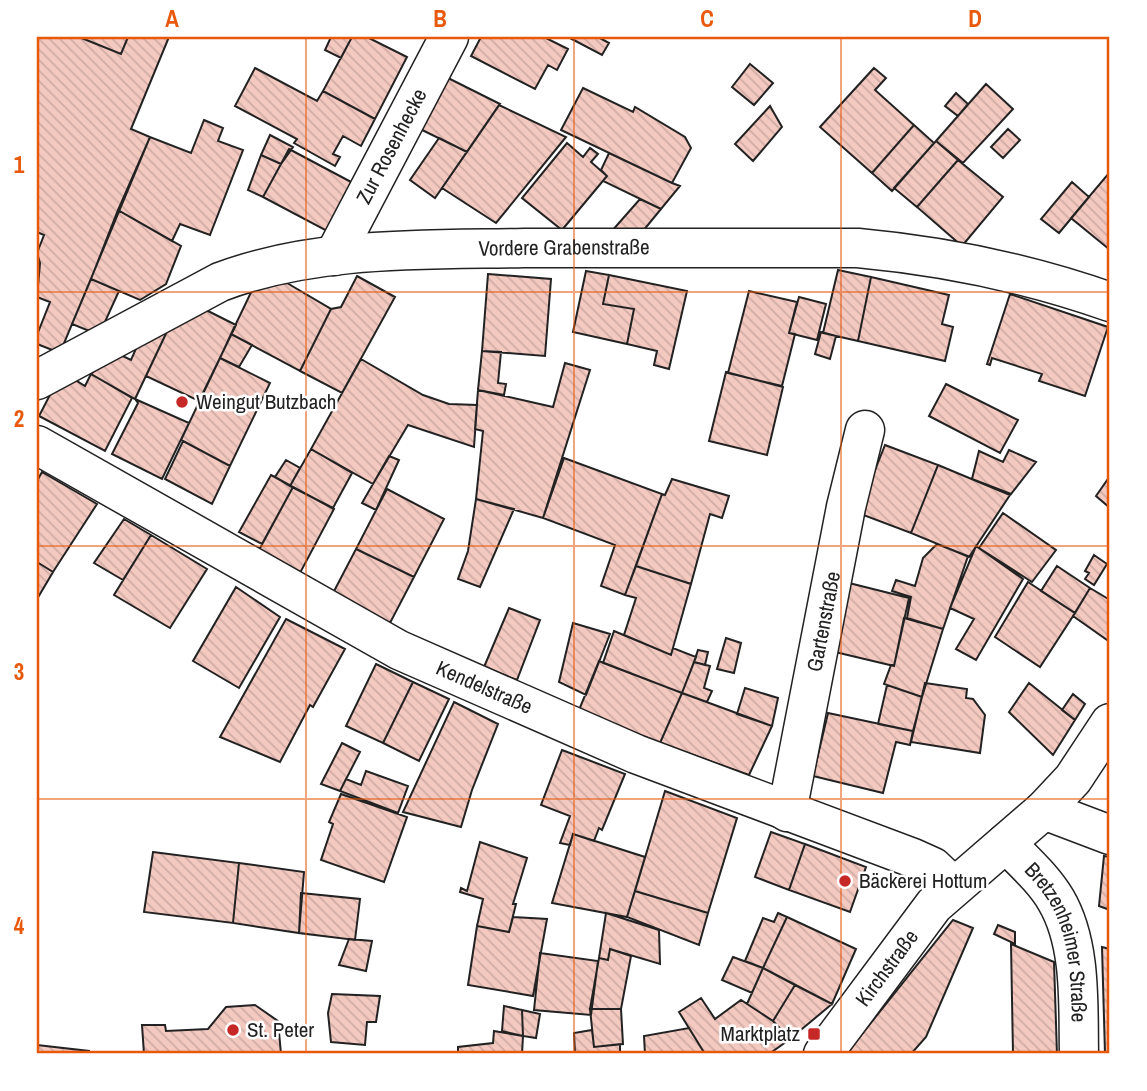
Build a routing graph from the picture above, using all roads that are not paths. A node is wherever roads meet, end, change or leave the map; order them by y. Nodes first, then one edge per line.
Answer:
1 (449, 37) edge
2 (334, 256) junction
3 (1110, 302) edge
4 (37, 380) edge
5 (865, 430) dead end
6 (37, 445) edge
7 (1110, 723) edge
8 (1044, 810) junction
9 (787, 811) junction
10 (1110, 835) edge
11 (1006, 843) junction
12 (953, 886) junction
13 (823, 1054) edge
14 (1079, 1054) edge

1 - 2 street, Zur Rosenhecke
2 - 3 street, Vordere Grabenstraße
2 - 4 street, Vordere Grabenstraße
5 - 9 street, Gartenstraße
6 - 9 street, Kendelstraße
7 - 8 street, Bretzenheimer Straße
8 - 10 street
8 - 11 street, Bretzenheimer Straße
9 - 12 street, Kendelstraße
11 - 12 street, Bretzenheimer Straße
11 - 14 street, Bretzenheimer Straße
12 - 13 street, Kirchstraße

